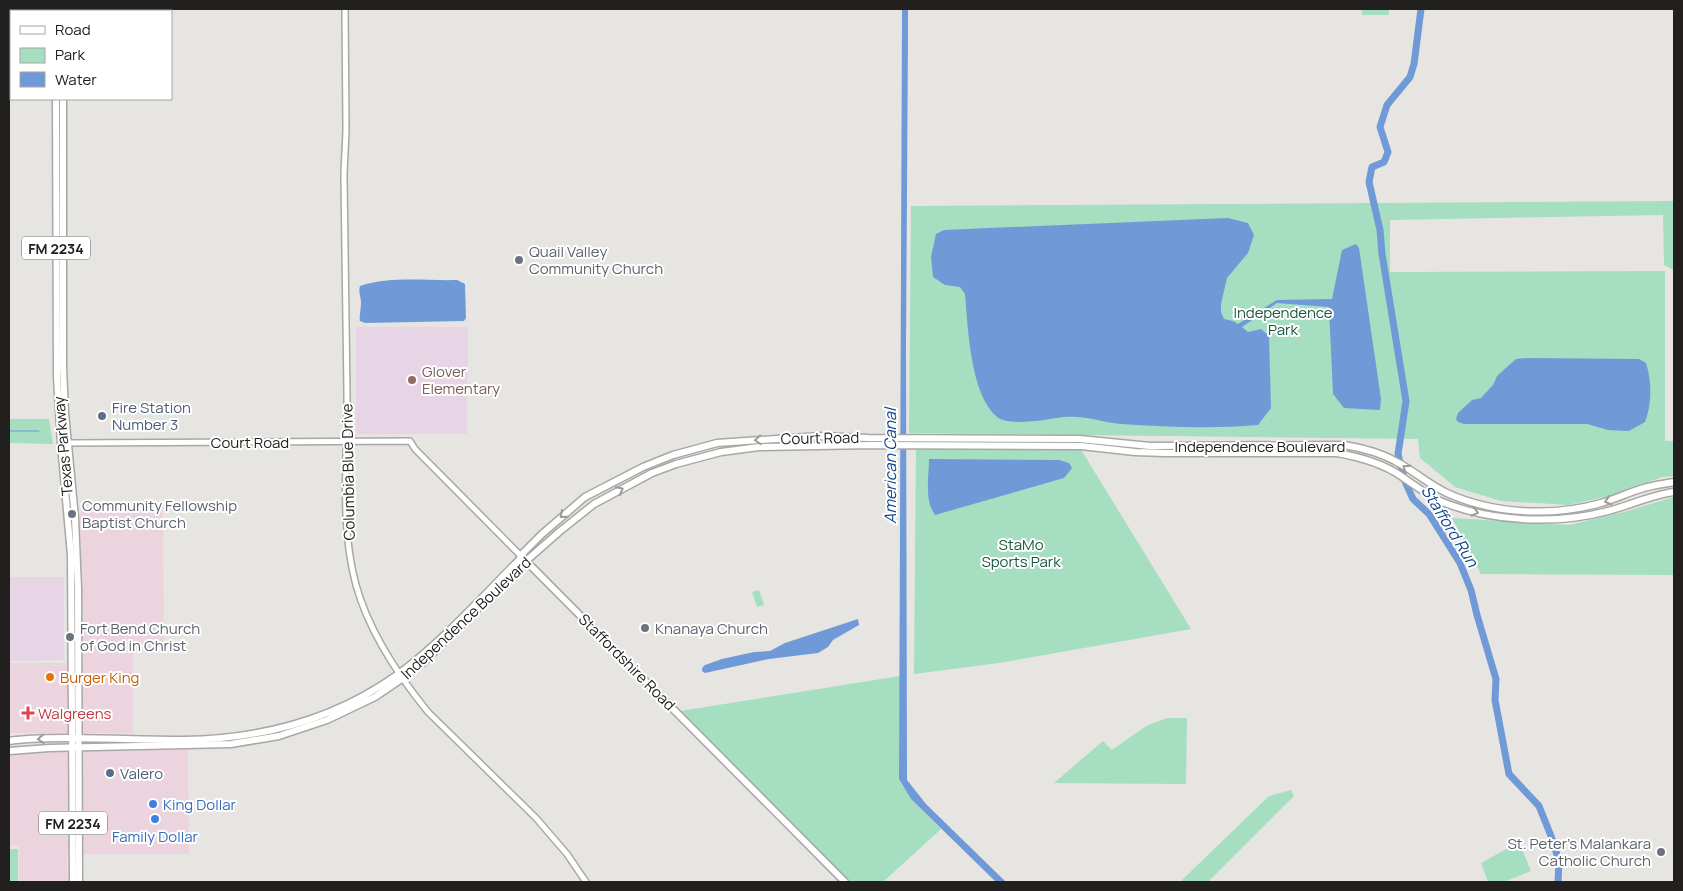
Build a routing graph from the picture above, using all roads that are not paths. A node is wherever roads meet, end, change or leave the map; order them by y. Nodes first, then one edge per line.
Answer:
1 (345, 9) edge
2 (56, 100) edge
3 (63, 100) edge
4 (410, 441) joint
5 (347, 442) junction
6 (899, 442) junction
7 (64, 444) junction
8 (1097, 444) junction
9 (1294, 445) junction
10 (1294, 453) junction
11 (673, 455) junction
12 (676, 464) junction
13 (1674, 482) edge
14 (1654, 486) junction
15 (1674, 492) edge
16 (1657, 494) junction
17 (585, 497) joint
18 (589, 507) joint
19 (523, 559) junction
20 (73, 630) junction
21 (79, 642) junction
22 (401, 676) junction
23 (76, 738) junction
24 (9, 741) edge
25 (140, 743) junction
26 (76, 748) junction
27 (9, 751) edge
28 (73, 834) junction
29 (79, 846) junction
30 (73, 882) edge
31 (79, 882) edge
32 (586, 882) edge
33 (845, 882) edge

1 - 5 street, Columbia Blue Drive
2 - 7 main road, Texas Parkway / FM 2234
3 - 7 main road, Texas Parkway / FM 2234
4 - 5 street, Court Road
4 - 19 street, Staffordshire Road
5 - 7 street, Court Road
5 - 22 street, Columbia Blue Drive
6 - 8 main road, Court Road
6 -> 11 main road, Court Road
6 - 12 main road, Court Road
7 - 20 main road, Texas Parkway / FM 2234
7 - 21 main road, Texas Parkway / FM 2234
8 - 9 main road, Independence Boulevard
8 - 10 main road, Independence Boulevard
9 - 10 main road
14 -> 9 main road, Independence Boulevard
10 -> 16 main road, Independence Boulevard
11 - 12 main road
11 - 17 main road, Court Road
18 -> 12 main road, Court Road
13 - 14 main road, Independence Boulevard
14 - 16 main road
15 - 16 main road, Independence Boulevard
17 -> 19 main road, Independence Boulevard
18 - 19 main road, Independence Boulevard
19 - 22 main road, Independence Boulevard
19 - 33 main road, Staffordshire Road
20 - 21 main road
20 - 23 main road, Texas Parkway / FM 2234
21 - 23 main road, Texas Parkway / FM 2234
22 - 25 main road, Independence Boulevard
22 - 32 street, Columbia Blue Drive
23 -> 24 main road, Independence Boulevard
23 - 25 main road, Independence Boulevard
23 - 26 main road, Texas Parkway / FM 2234
25 - 26 main road, Independence Boulevard
26 - 27 main road, Independence Boulevard
26 - 28 main road, Texas Parkway / FM 2234
26 - 29 main road, Texas Parkway / FM 2234
28 - 29 main road
28 - 30 main road, Texas Parkway / FM 2234
29 - 31 main road, Texas Parkway / FM 2234

